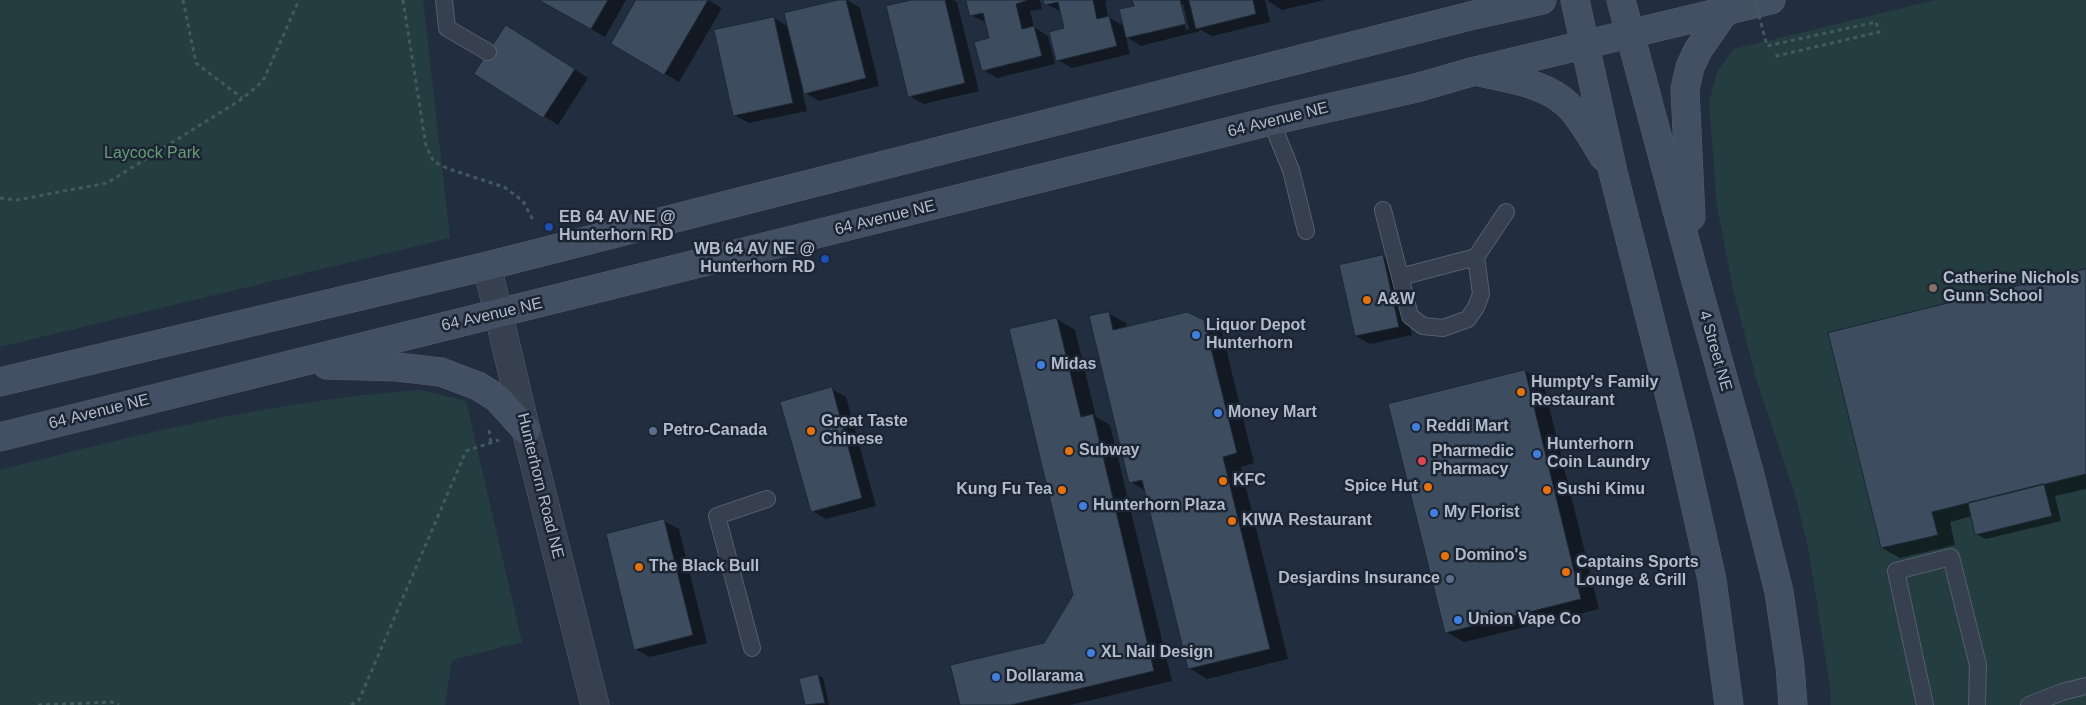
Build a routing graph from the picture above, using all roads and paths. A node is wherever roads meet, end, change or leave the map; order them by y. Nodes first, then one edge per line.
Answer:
1 (183, 0) edge
2 (298, 0) edge
3 (403, 0) edge
4 (444, 0) edge
5 (1542, 0) edge
6 (1575, 0) edge
7 (1621, 0) edge
8 (1756, 0) edge
9 (1771, 0) edge
10 (1482, 8) edge
11 (1725, 11) junction
12 (1629, 34) junction
13 (1586, 44) junction
14 (488, 52) dead end
15 (1772, 57) dead end
16 (1475, 71) junction
17 (242, 99) junction
18 (1271, 121) junction
19 (1613, 172) junction
20 (0, 198) edge
21 (1383, 210) dead end
22 (1506, 212) dead end
23 (532, 220) dead end
24 (1306, 231) dead end
25 (1476, 257) junction
26 (488, 266) junction
27 (1694, 274) junction
28 (1400, 277) junction
29 (498, 312) junction
30 (293, 364) junction
31 (0, 382) edge
32 (526, 432) junction
33 (0, 437) edge
34 (767, 500) dead end
35 (752, 648) dead end
36 (2086, 686) edge
37 (38, 705) edge
38 (119, 705) edge
39 (350, 705) edge
40 (595, 705) edge
41 (1729, 705) edge
42 (1793, 705) edge
43 (1925, 705) edge
44 (1977, 705) edge
45 (2029, 705) edge

1 - 17 path
2 - 17 path
3 - 23 path
4 - 14 lane
5 - 10 main road
6 - 13 main road
7 - 12 main road, 4 Street NE
8 - 15 path, bridge
9 - 11 main road, 64 Avenue NE
10 - 26 main road
11 - 12 main road, 64 Avenue NE
11 - 27 main road
12 - 13 main road, 64 Avenue NE
12 - 27 main road, 4 Street NE
13 - 16 main road, 64 Avenue NE
13 - 19 main road
16 - 18 main road, 64 Avenue NE
16 - 19 main road
17 - 20 path
18 - 24 lane
18 - 29 main road, 64 Avenue NE
19 - 41 main road
21 - 28 lane
22 - 25 lane
25 - 28 lane
25 - 28 lane
26 - 29 street, Hunterhorn Road NE
26 - 31 main road
27 - 42 main road, 4 Street NE
29 - 30 main road, 64 Avenue NE
29 - 32 street, Hunterhorn Road NE
30 - 32 main road
30 - 33 main road, 64 Avenue NE
32 - 39 path
32 - 40 street, Hunterhorn Road NE
34 - 35 lane
36 - 45 lane
37 - 38 path
43 - 44 lane

